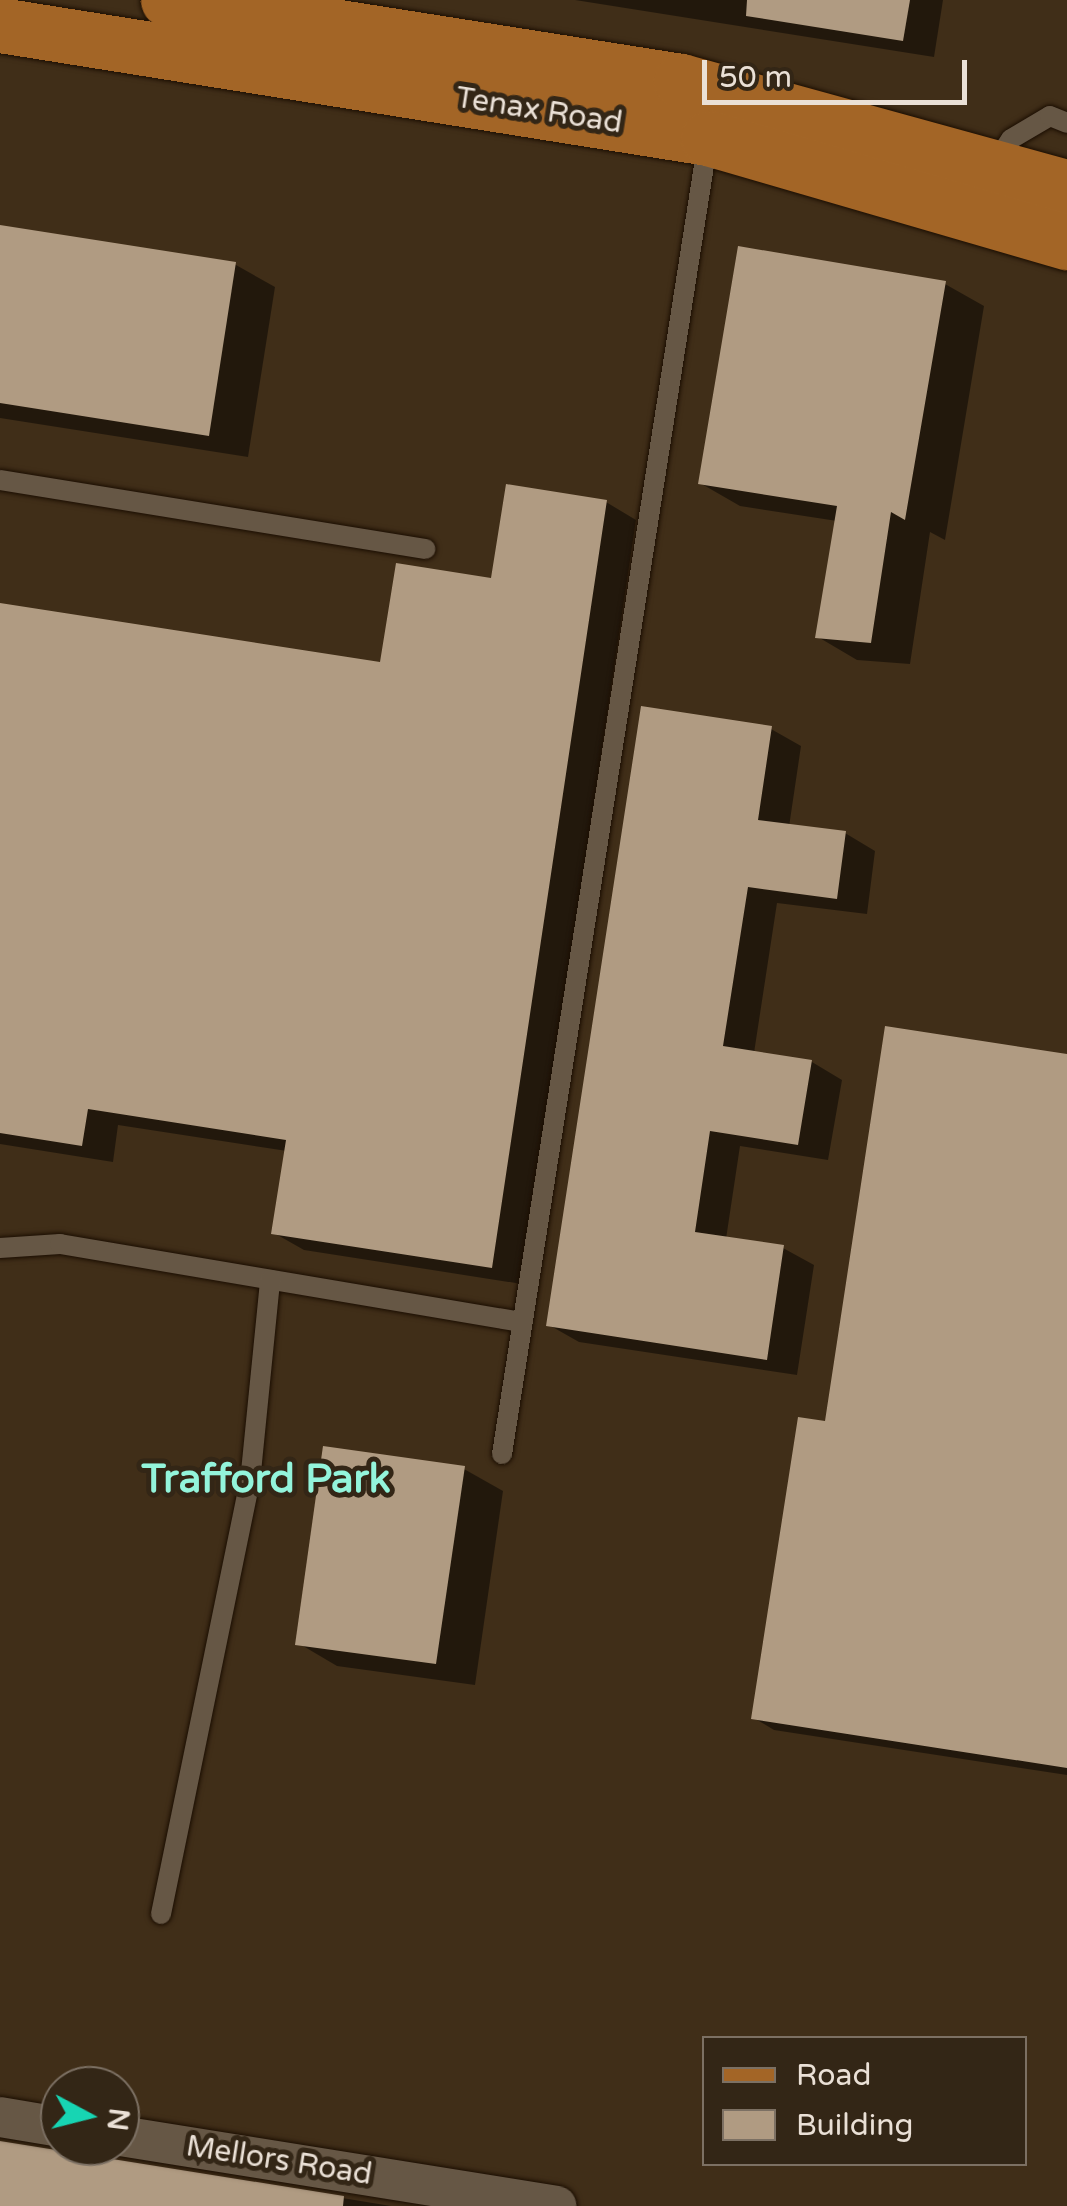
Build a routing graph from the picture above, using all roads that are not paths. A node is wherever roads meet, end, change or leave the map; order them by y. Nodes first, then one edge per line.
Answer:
1 (168, 0) edge
2 (346, 13) edge
3 (0, 25) edge
4 (1067, 123) edge
5 (708, 138) junction
6 (995, 163) junction
7 (1067, 186) edge
8 (1067, 242) edge
9 (0, 480) edge
10 (425, 549) dead end
11 (0, 1248) edge
12 (270, 1280) junction
13 (522, 1322) junction
14 (502, 1454) dead end
15 (161, 1914) dead end
16 (0, 2117) edge
17 (40, 2123) edge
18 (140, 2140) edge
19 (450, 2198) edge
20 (556, 2206) edge

1 - 2 main road, Tenax Road
2 - 6 main road, Tenax Road
3 - 5 main road, Tenax Road
4 - 6 lane
5 - 8 main road, Tenax Road
5 - 13 lane
6 - 7 main road, Tenax Road
9 - 10 lane
11 - 12 lane
12 - 13 lane
12 - 15 lane
13 - 14 lane
16 - 17 street
18 - 19 street, Mellors Road
19 - 20 street, Mellors Road

